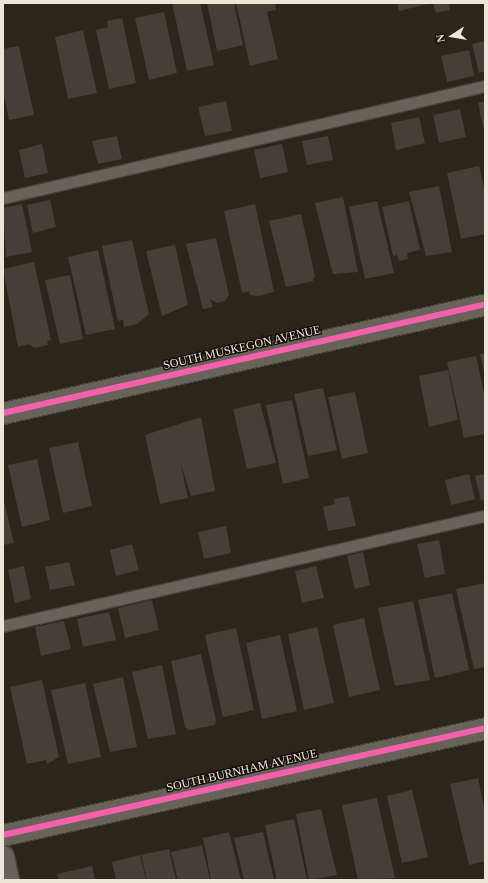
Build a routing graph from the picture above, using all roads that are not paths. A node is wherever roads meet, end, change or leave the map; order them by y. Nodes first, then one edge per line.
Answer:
1 (485, 86) edge
2 (3, 198) edge
3 (485, 304) edge
4 (3, 413) edge
5 (485, 516) edge
6 (3, 626) edge
7 (485, 728) edge
8 (3, 835) edge
9 (3, 856) edge
10 (8, 880) edge

1 - 2 lane
3 - 4 street, SOUTH MUSKEGON AVENUE
5 - 6 lane
7 - 8 street, SOUTH BURNHAM AVENUE
9 - 10 street

